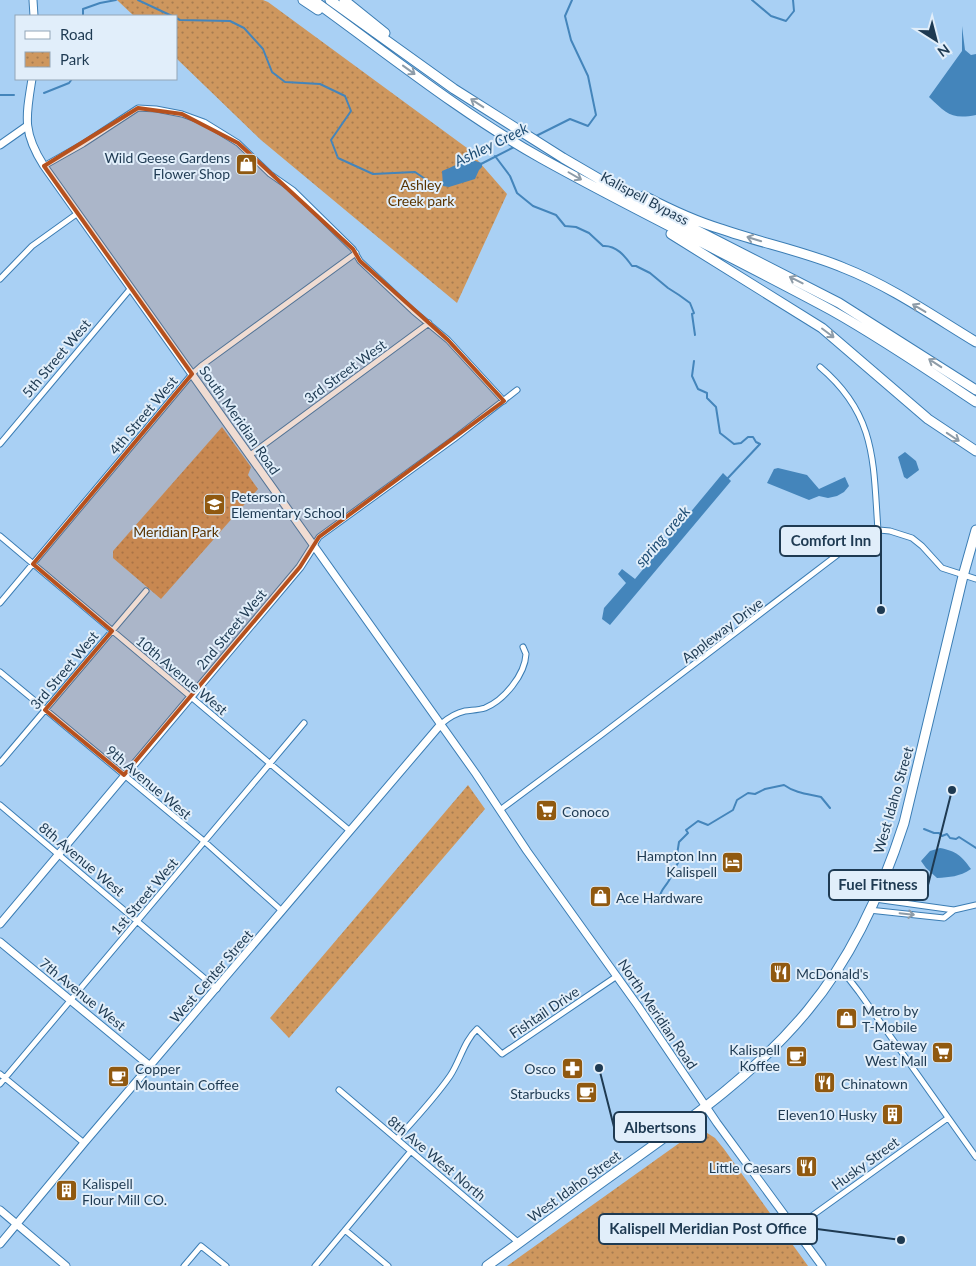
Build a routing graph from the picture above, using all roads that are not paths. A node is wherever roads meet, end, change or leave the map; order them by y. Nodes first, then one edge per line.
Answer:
1 (33, 0) edge
2 (303, 0) edge
3 (313, 0) edge
4 (330, 0) edge
5 (344, 0) edge
6 (34, 15) edge
7 (388, 54) junction
8 (435, 75) junction
9 (32, 80) edge
10 (27, 126) junction
11 (0, 145) edge
12 (44, 166) junction
13 (598, 177) junction
14 (640, 212) junction
15 (78, 213) junction
16 (356, 253) junction
17 (0, 280) edge
18 (131, 288) junction
19 (429, 324) junction
20 (976, 342) edge
21 (820, 368) dead end
22 (192, 374) junction
23 (517, 390) dead end
24 (976, 390) edge
25 (504, 400) junction
26 (976, 402) edge
27 (0, 444) edge
28 (976, 451) edge
29 (250, 455) junction
30 (878, 530) junction
31 (976, 530) edge
32 (0, 536) edge
33 (314, 546) junction
34 (33, 564) junction
35 (963, 576) junction
36 (976, 580) edge
37 (146, 591) dead end
38 (0, 603) edge
39 (112, 630) junction
40 (523, 647) dead end
41 (0, 672) edge
42 (191, 696) junction
43 (45, 710) junction
44 (304, 723) dead end
45 (441, 724) junction
46 (0, 763) edge
47 (270, 764) junction
48 (476, 774) joint
49 (124, 775) junction
50 (0, 805) edge
51 (500, 810) junction
52 (350, 831) junction
53 (205, 842) junction
54 (58, 854) junction
55 (875, 898) junction
56 (976, 904) edge
57 (869, 910) junction
58 (954, 910) junction
59 (282, 911) junction
60 (138, 921) junction
61 (0, 924) edge
62 (0, 942) edge
63 (837, 969) junction
64 (617, 976) junction
65 (216, 989) junction
66 (72, 1000) junction
67 (150, 1066) junction
68 (0, 1074) edge
69 (5, 1078) junction
70 (0, 1084) edge
71 (340, 1090) dead end
72 (706, 1108) junction
73 (948, 1118) junction
74 (396, 1139) junction
75 (84, 1143) junction
76 (411, 1151) junction
77 (976, 1157) edge
78 (0, 1210) edge
79 (17, 1224) junction
80 (795, 1228) junction
81 (345, 1230) junction
82 (519, 1243) junction
83 (0, 1244) edge
84 (66, 1266) edge
85 (184, 1266) edge
86 (226, 1266) edge
87 (315, 1266) edge
88 (388, 1266) edge
89 (487, 1266) edge
90 (822, 1266) edge

1 - 6 street
2 - 7 highway
3 - 7 highway, Kalispell Bypass
4 - 8 highway, Kalispell Bypass
5 - 8 highway
7 -> 14 highway, Kalispell Bypass
13 -> 8 highway, Kalispell Bypass
9 - 10 street
10 - 11 street
10 - 12 street, South Meridian Road
12 - 15 street, South Meridian Road
12 - 16 street
20 -> 13 highway
24 -> 13 highway, Kalispell Bypass
14 - 26 highway, Kalispell Bypass
14 -> 28 highway
15 - 17 street
15 - 18 street, South Meridian Road
16 - 19 street
16 - 22 street, 4th Street West
18 - 22 street, South Meridian Road
18 - 27 street, 5th Street West
19 - 25 street
19 - 29 street, 3rd Street West
21 - 30 street
22 - 29 street, South Meridian Road
22 - 34 street, 4th Street West
23 - 25 street, 2nd Street West
25 - 33 street, 2nd Street West
29 - 33 street, South Meridian Road
30 - 35 street
30 - 51 street, Appleway Drive
31 - 35 highway, West Idaho Street
32 - 34 street, 10th Avenue West
33 - 42 street, 2nd Street West
33 - 45 street, South Meridian Road
34 - 38 street, 4th Street West
34 - 39 street, 10th Avenue West
35 - 36 street
35 - 55 highway, West Idaho Street
37 - 39 street, 3rd Street West
39 - 42 street, 10th Avenue West
39 - 43 street, 3rd Street West
40 - 45 street
41 - 43 street, 9th Avenue West
42 - 47 street, 10th Avenue West
42 - 49 street, 2nd Street West
43 - 46 street, 3rd Street West
43 - 49 street, 9th Avenue West
44 - 47 street, 1st Street West
45 - 48 street, South Meridian Road
45 - 52 street, West Center Street
47 - 52 street, 10th Avenue West
47 - 53 street, 1st Street West
48 - 51 street, North Meridian Road
49 - 53 street, 9th Avenue West
49 - 54 street, 2nd Street West
50 - 54 street, 8th Avenue West
51 - 64 street, North Meridian Road
52 - 59 street, West Center Street
53 - 59 street, 9th Avenue West
53 - 60 street, 1st Street West
54 - 60 street, 8th Avenue West
54 - 61 street, 2nd Street West
55 - 57 highway, West Idaho Street
55 - 58 street
56 - 58 street
57 -> 58 street
57 - 63 highway, West Idaho Street
59 - 65 street, West Center Street
60 - 65 street, 8th Avenue West
60 - 66 street, 1st Street West
62 - 66 street, 7th Avenue West
63 - 72 highway, West Idaho Street
63 - 73 street
64 - 72 street, North Meridian Road
64 - 74 street, Fishtail Drive
65 - 67 street, West Center Street
66 - 67 street, 7th Avenue West
66 - 69 street, 1st Street West
67 - 75 street, West Center Street
68 - 69 street
69 - 70 street, 1st Street West
69 - 75 street
71 - 74 street, 8th Ave West North
72 - 80 street, North Meridian Road
72 - 82 highway, West Idaho Street
73 - 77 street
73 - 80 street, Husky Street
74 - 76 street, 8th Ave West North
75 - 79 street, West Center Street
76 - 81 street
76 - 82 street, 8th Ave West North
78 - 79 street
79 - 83 street, West Center Street
79 - 84 street
80 - 90 street, North Meridian Road
81 - 87 street
81 - 88 street
82 - 89 highway, West Idaho Street
85 - 86 street

